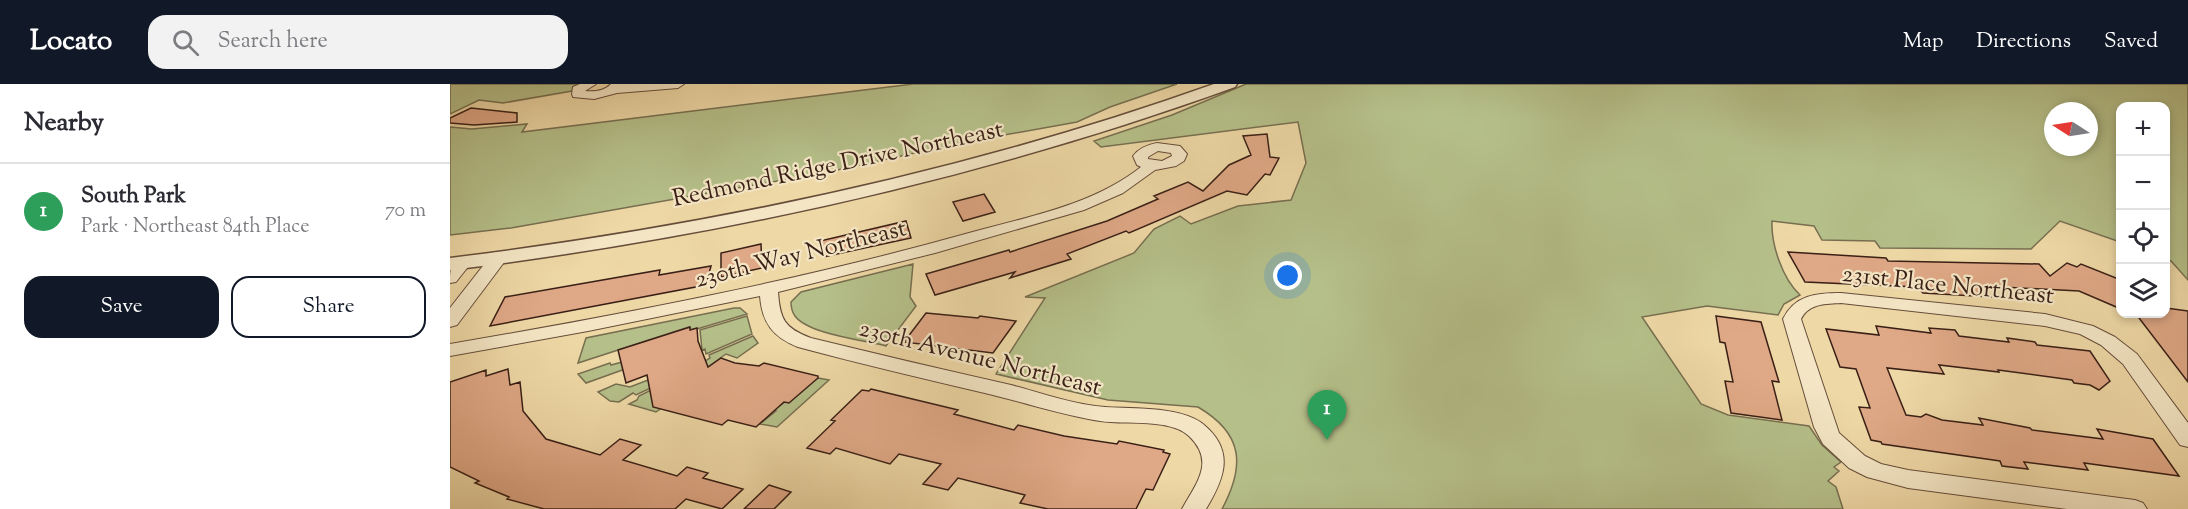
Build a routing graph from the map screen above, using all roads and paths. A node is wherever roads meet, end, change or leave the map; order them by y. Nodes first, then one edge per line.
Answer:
1 (590, 84) edge
2 (678, 84) edge
3 (1229, 84) edge
4 (616, 87) edge
5 (1151, 166) dead end
6 (499, 257) junction
7 (454, 268) edge
8 (769, 289) junction
9 (450, 321) edge
10 (450, 350) edge
11 (2188, 440) edge
12 (1194, 509) edge
13 (2135, 509) edge

1 - 4 street
2 - 4 street
3 - 6 street, Redmond Ridge Drive Northeast
5 - 8 street, 230th Way Northeast
6 - 7 street, Redmond Ridge Drive Northeast
6 - 9 street
8 - 10 street, 230th Way Northeast
8 - 12 street, 230th Avenue Northeast
11 - 13 street, 231st Place Northeast

